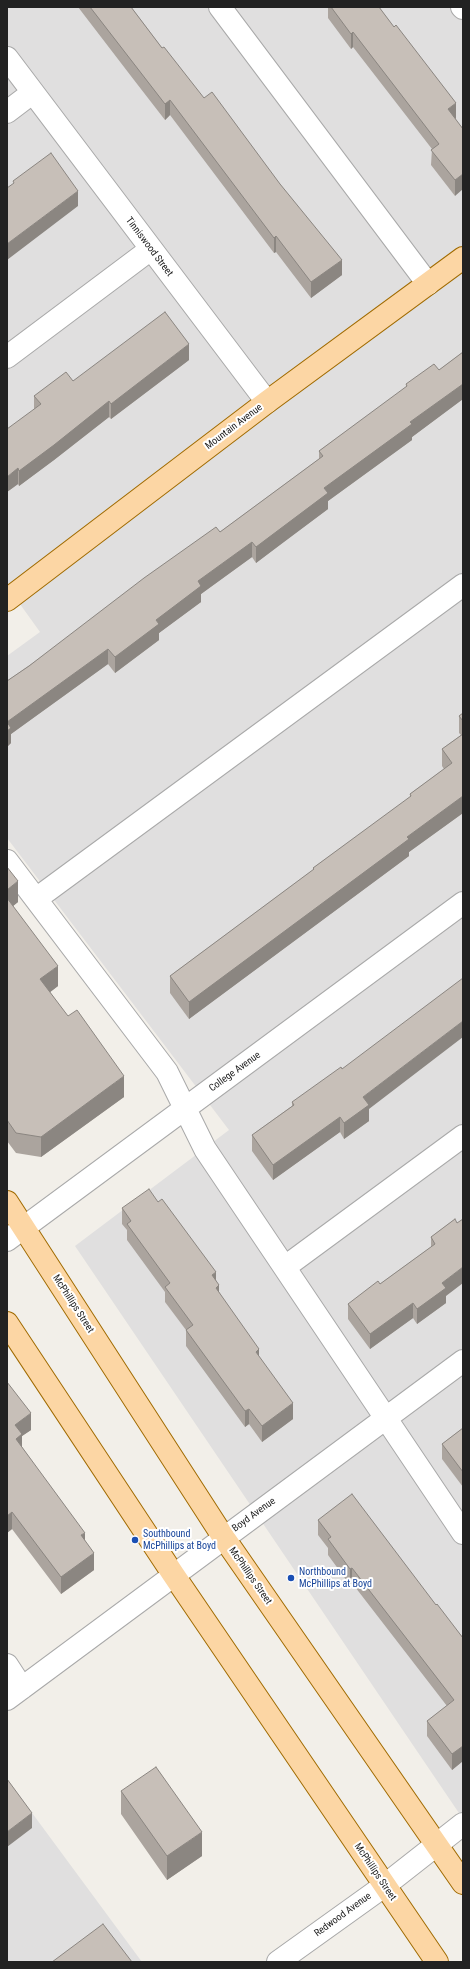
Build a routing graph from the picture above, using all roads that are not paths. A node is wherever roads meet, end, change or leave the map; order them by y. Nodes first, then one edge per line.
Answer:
1 (220, 7) edge
2 (7, 58) edge
3 (32, 93) junction
4 (7, 112) edge
5 (151, 249) junction
6 (463, 258) edge
7 (428, 284) junction
8 (7, 357) edge
9 (267, 402) junction
10 (463, 585) edge
11 (7, 600) edge
12 (7, 861) edge
13 (36, 899) junction
14 (463, 903) edge
15 (184, 1109) junction
16 (463, 1136) edge
17 (7, 1202) edge
18 (15, 1234) edge
19 (285, 1267) junction
20 (7, 1324) edge
21 (463, 1361) edge
22 (386, 1418) junction
23 (463, 1533) edge
24 (224, 1538) junction
25 (174, 1574) junction
26 (7, 1665) edge
27 (15, 1694) edge
28 (463, 1824) edge
29 (436, 1843) junction
30 (463, 1884) edge
31 (384, 1886) junction
32 (278, 1962) edge
33 (437, 1962) edge

1 - 7 street
2 - 3 street, Tinniswood Street
3 - 4 street
3 - 5 street, Tinniswood Street
5 - 8 street
5 - 9 street, Tinniswood Street
6 - 7 main road, Mountain Avenue
7 - 9 main road, Mountain Avenue
9 - 11 main road, Mountain Avenue
10 - 13 street
12 - 13 street
13 - 15 street
14 - 15 street, College Avenue
15 - 18 street, College Avenue
15 - 19 street
16 - 19 street
17 - 18 main road, McPhillips Street
18 - 24 main road, McPhillips Street
19 - 22 street
20 - 25 main road, McPhillips Street
21 - 22 street, Boyd Avenue
22 - 23 street
22 - 24 street, Boyd Avenue
24 - 25 street, Boyd Avenue
24 - 29 main road, McPhillips Street
25 - 27 street, Boyd Avenue
25 - 31 main road, McPhillips Street
26 - 27 street
28 - 29 street, Redwood Avenue
29 - 30 main road, McPhillips Street
29 - 31 street, Redwood Avenue
31 - 32 street, Redwood Avenue
31 - 33 main road, McPhillips Street

